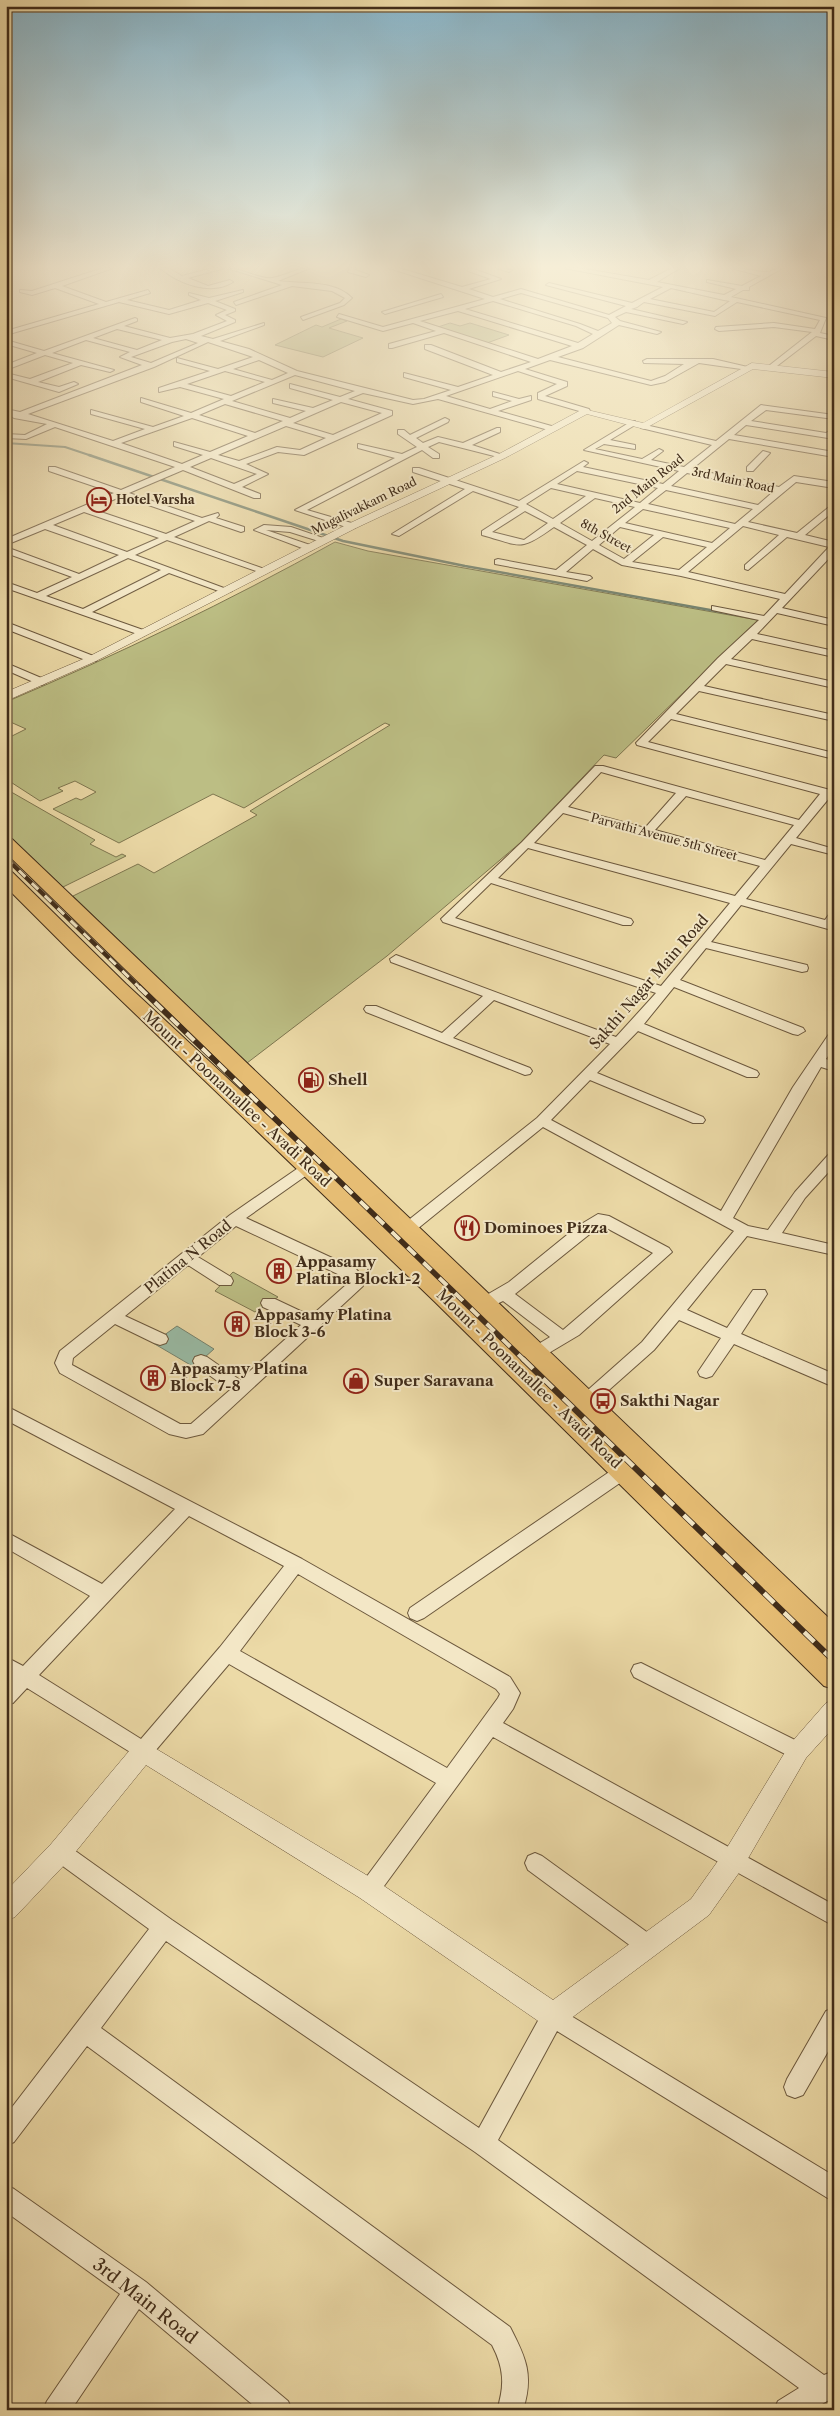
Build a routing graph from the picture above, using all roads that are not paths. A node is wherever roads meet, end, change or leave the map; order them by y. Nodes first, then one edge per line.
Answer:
1 (25, 381) edge
2 (33, 381) edge
3 (83, 381) edge
4 (108, 381) edge
5 (170, 381) edge
6 (189, 381) edge
7 (268, 381) edge
8 (275, 381) edge
9 (325, 381) edge
10 (428, 381) edge
11 (483, 381) edge
12 (554, 381) edge
13 (642, 381) edge
14 (662, 381) edge
15 (726, 381) edge
16 (30, 382) junction
17 (272, 382) junction
18 (179, 384) junction
19 (293, 386) dead end
20 (457, 389) junction
21 (162, 390) dead end
22 (363, 390) junction
23 (496, 394) dead end
24 (440, 397) junction
25 (528, 398) dead end
26 (342, 399) junction
27 (144, 400) dead end
28 (225, 400) junction
29 (276, 401) dead end
30 (519, 401) junction
31 (6, 411) edge
32 (256, 411) junction
33 (314, 411) junction
34 (556, 411) dead end
35 (586, 411) junction
36 (94, 412) dead end
37 (489, 412) junction
38 (19, 415) junction
39 (190, 416) junction
40 (575, 417) junction
41 (834, 417) edge
42 (444, 420) dead end
43 (6, 421) edge
44 (288, 422) junction
45 (745, 422) junction
46 (632, 423) junction
47 (55, 424) junction
48 (221, 426) junction
49 (644, 426) junction
50 (152, 429) junction
51 (552, 429) junction
52 (497, 430) dead end
53 (401, 432) dead end
54 (832, 434) edge
55 (6, 436) edge
56 (255, 436) junction
57 (728, 436) junction
58 (333, 438) junction
59 (410, 438) junction
60 (602, 441) junction
61 (112, 444) junction
62 (177, 444) dead end
63 (722, 445) junction
64 (361, 446) dead end
65 (464, 446) junction
66 (423, 447) junction
67 (632, 447) dead end
68 (751, 450) dead end
69 (659, 451) dead end
70 (598, 453) junction
71 (766, 453) junction
72 (212, 455) junction
73 (776, 455) dead end
74 (834, 455) edge
75 (436, 456) dead end
76 (502, 456) junction
77 (402, 457) junction
78 (643, 462) junction
79 (239, 464) junction
80 (183, 467) junction
81 (576, 468) junction
82 (52, 469) dead end
83 (750, 469) dead end
84 (416, 470) dead end
85 (686, 470) junction
86 (802, 472) dead end
87 (794, 479) junction
88 (448, 480) junction
89 (551, 485) junction
90 (834, 486) edge
91 (235, 487) junction
92 (664, 487) junction
93 (473, 488) junction
94 (781, 490) junction
95 (124, 493) junction
96 (593, 494) junction
97 (257, 496) dead end
98 (522, 505) junction
99 (641, 505) junction
100 (834, 506) edge
101 (758, 508) junction
102 (84, 509) junction
103 (209, 518) junction
104 (555, 523) junction
105 (617, 524) junction
106 (738, 525) junction
107 (46, 526) junction
108 (349, 527) junction
109 (241, 529) dead end
110 (396, 534) dead end
111 (661, 534) junction
112 (785, 534) junction
113 (166, 537) junction
114 (798, 537) junction
115 (326, 539) junction
116 (6, 542) edge
117 (593, 544) junction
118 (713, 546) junction
119 (834, 546) edge
120 (310, 548) junction
121 (6, 550) edge
122 (128, 555) junction
123 (498, 562) dead end
124 (625, 563) junction
125 (748, 567) dead end
126 (169, 570) junction
127 (265, 571) junction
128 (558, 573) junction
129 (681, 573) junction
130 (80, 577) junction
131 (587, 578) dead end
132 (6, 585) edge
133 (227, 591) junction
134 (36, 597) junction
135 (788, 598) junction
136 (715, 608) dead end
137 (776, 610) junction
138 (82, 612) junction
139 (766, 619) junction
140 (834, 623) edge
141 (6, 625) edge
142 (143, 633) junction
143 (749, 635) junction
144 (834, 654) edge
145 (92, 659) junction
146 (722, 660) junction
147 (6, 666) edge
148 (42, 682) junction
149 (834, 685) edge
150 (696, 688) junction
151 (6, 697) edge
152 (668, 715) junction
153 (834, 718) edge
154 (834, 756) edge
155 (684, 792) junction
156 (830, 794) edge
157 (559, 808) junction
158 (802, 824) junction
159 (646, 833) junction
160 (789, 840) junction
161 (6, 843) edge
162 (526, 844) junction
163 (833, 851) edge
164 (824, 862) dead end
165 (769, 865) junction
166 (6, 876) edge
167 (490, 879) junction
168 (49, 885) junction
169 (23, 894) junction
170 (740, 901) junction
171 (834, 916) edge
172 (627, 922) dead end
173 (703, 944) junction
174 (396, 959) dead end
175 (802, 968) dead end
176 (667, 986) junction
177 (492, 995) junction
178 (371, 1009) dead end
179 (636, 1025) junction
180 (798, 1031) dead end
181 (834, 1037) edge
182 (444, 1039) junction
183 (618, 1043) junction
184 (817, 1062) junction
185 (834, 1067) edge
186 (526, 1071) dead end
187 (588, 1074) junction
188 (752, 1074) dead end
189 (698, 1120) dead end
190 (542, 1121) junction
191 (834, 1157) edge
192 (309, 1166) junction
193 (235, 1219) junction
194 (724, 1220) junction
195 (406, 1230) junction
196 (744, 1230) junction
197 (772, 1236) junction
198 (834, 1250) edge
199 (187, 1258) junction
200 (225, 1281) dead end
201 (758, 1294) dead end
202 (495, 1300) junction
203 (269, 1303) dead end
204 (676, 1312) junction
205 (114, 1316) junction
206 (313, 1324) junction
207 (730, 1335) junction
208 (562, 1338) junction
209 (160, 1339) dead end
210 (536, 1353) junction
211 (201, 1361) dead end
212 (706, 1372) dead end
213 (834, 1381) edge
214 (241, 1389) junction
215 (586, 1401) junction
216 (6, 1412) edge
217 (624, 1471) junction
218 (186, 1508) junction
219 (6, 1539) edge
220 (296, 1564) junction
221 (755, 1582) junction
222 (103, 1594) junction
223 (417, 1613) dead end
224 (834, 1641) edge
225 (227, 1654) junction
226 (6, 1665) edge
227 (640, 1671) dead end
228 (25, 1676) junction
229 (834, 1677) edge
230 (6, 1697) edge
231 (834, 1710) edge
232 (491, 1726) junction
233 (143, 1751) junction
234 (798, 1751) junction
235 (449, 1780) junction
236 (60, 1852) junction
237 (734, 1859) junction
238 (536, 1864) dead end
239 (369, 1890) junction
240 (6, 1909) edge
241 (834, 1916) edge
242 (164, 1927) junction
243 (647, 1945) junction
244 (553, 2016) junction
245 (834, 2019) edge
246 (85, 2030) junction
247 (795, 2087) dead end
248 (6, 2134) edge
249 (482, 2144) junction
250 (834, 2190) edge
251 (6, 2197) edge
252 (137, 2291) junction
253 (828, 2386) edge
254 (56, 2410) edge
255 (279, 2410) edge
256 (510, 2410) edge
257 (788, 2410) edge

1 - 16 street
2 - 16 street
3 - 16 street
4 - 38 street
5 - 18 street
6 - 18 street
7 - 17 street
8 - 17 street
9 - 22 street
10 - 20 street
11 - 20 street
12 - 35 street
13 - 14 street
15 - 49 street
17 - 28 street
18 - 21 street
18 - 28 street
19 - 26 street
20 - 24 street
22 - 24 street
22 - 26 street
23 - 30 street
24 - 37 street
25 - 30 street
26 - 33 street
26 - 58 street
27 - 39 street
28 - 32 street
28 - 39 street
29 - 33 street
30 - 37 street
31 - 38 street
32 - 44 street
32 - 48 street
33 - 44 street
34 - 40 street
35 - 40 street, Mugalivakkam Road
35 - 46 street
36 - 50 street
37 - 51 street
38 - 43 street
38 - 47 street
39 - 48 street
39 - 50 street
40 - 51 street, Mugalivakkam Road
41 - 45 street
42 - 59 street
44 - 56 street
44 - 58 street
45 - 54 street
45 - 57 street
46 - 49 street
46 - 60 street
47 - 55 street
47 - 61 street
48 - 56 street
49 - 63 street, 2nd Main Road
50 - 61 street
51 - 76 street, Mugalivakkam Road
52 - 65 street
53 - 59 street
56 - 72 street
57 - 63 street
57 - 74 street
58 - 79 street
59 - 66 street
60 - 67 street
60 - 70 street, 3rd Main Road
61 - 80 street
62 - 72 street
63 - 85 street, 2nd Main Road
64 - 77 street
65 - 66 street
65 - 76 street
66 - 75 street
66 - 77 street
68 - 71 street
69 - 78 street
70 - 78 street, 3rd Main Road
70 - 81 street
71 - 73 street
71 - 83 street
72 - 79 street
72 - 80 street
76 - 88 street, Mugalivakkam Road
77 - 108 street
78 - 85 street, 3rd Main Road
79 - 91 street
80 - 91 street
80 - 95 street
81 - 89 street
81 - 92 street
82 - 95 street
84 - 88 street, 8th Street
85 - 92 street, 2nd Main Road
85 - 94 street, 3rd Main Road
86 - 87 street
87 - 90 street
87 - 94 street
88 - 93 street, 8th Street
88 - 108 street, Mugalivakkam Road
89 - 96 street
89 - 98 street
91 - 97 street
92 - 99 street, 2nd Main Road
92 - 101 street
93 - 98 street, 8th Street
93 - 110 street
94 - 101 street, 3rd Main Road
95 - 102 street
95 - 103 street
96 - 99 street
96 - 104 street
98 - 104 street, 8th Street
98 - 104 street
99 - 105 street, 2nd Main Road
99 - 106 street
100 - 114 street
101 - 106 street, 3rd Main Road
102 - 107 street
102 - 113 street
103 - 109 street
103 - 113 street
104 - 117 street, 8th Street
105 - 111 street
105 - 117 street, 2nd Main Road
106 - 112 street
106 - 118 street, 3rd Main Road
107 - 116 street
107 - 122 street
108 - 115 street, Mugalivakkam Road
111 - 118 street
111 - 124 street
112 - 114 street
112 - 125 street
113 - 122 street
113 - 127 street
114 - 119 street
115 - 120 street, Mugalivakkam Road
115 - 120 street
117 - 124 street, 8th Street
117 - 128 street, 2nd Main Road
118 - 129 street, 3rd Main Road
119 - 135 street
120 - 127 street, Mugalivakkam Road
121 - 130 street
122 - 126 street
122 - 130 street
123 - 128 street
124 - 129 street, 8th Street
126 - 133 street
126 - 138 street
127 - 133 street, Mugalivakkam Road
128 - 131 street
129 - 135 street, 8th Street
130 - 134 street
132 - 134 street
133 - 142 street, Mugalivakkam Road
134 - 138 street
135 - 137 street
136 - 139 street
137 - 139 street
137 - 140 street
138 - 142 street
139 - 143 street
141 - 145 street
142 - 145 street, Mugalivakkam Road
143 - 144 street
143 - 146 street
145 - 148 street, Mugalivakkam Road
146 - 149 street
146 - 150 street
147 - 148 street
148 - 151 street, Mugalivakkam Road
150 - 152 street
150 - 153 street
152 - 154 street
152 - 156 street
155 - 157 street
155 - 158 street
155 - 159 street
156 - 158 street, Sakthi Nagar Main Road
157 - 159 street, Parvathi Avenue 5th Street
157 - 162 street
158 - 160 street, Sakthi Nagar Main Road
159 - 165 street, Parvathi Avenue 5th Street
160 - 163 street
160 - 165 street, Sakthi Nagar Main Road
161 - 168 main road, Mount - Poonamallee - Avadi Road
162 - 167 street
162 - 170 street
163 - 164 street
165 - 170 street, Sakthi Nagar Main Road
166 - 169 main road, Mount - Poonamallee - Avadi Road
167 - 172 street
167 - 176 street
168 - 169 main road
168 - 195 main road, Mount - Poonamallee - Avadi Road
169 - 192 main road, Mount - Poonamallee - Avadi Road
170 - 171 street
170 - 173 street, Sakthi Nagar Main Road
173 - 175 street
173 - 176 street, Sakthi Nagar Main Road
174 - 177 street
176 - 179 street, Sakthi Nagar Main Road
176 - 180 street
177 - 182 street
177 - 183 street
178 - 182 street
179 - 183 street, Sakthi Nagar Main Road
179 - 188 street
181 - 184 street
182 - 186 street
183 - 187 street, Sakthi Nagar Main Road
184 - 185 street
184 - 194 street
187 - 189 street
187 - 190 street, Sakthi Nagar Main Road
190 - 194 street
190 - 195 street, Sakthi Nagar Main Road
191 - 197 street
192 - 193 street
192 - 217 main road, Mount - Poonamallee - Avadi Road
193 - 199 street, Platina N Road
193 - 206 street, Platina N Road
194 - 196 street
195 - 202 main road, Mount - Poonamallee - Avadi Road
196 - 197 street
196 - 204 street
197 - 198 street
199 - 200 street
199 - 205 street, Platina N Road
201 - 207 street
202 - 208 street
202 - 208 street
202 - 210 main road, Mount - Poonamallee - Avadi Road
203 - 206 street
204 - 207 street
204 - 215 street
205 - 209 street
205 - 214 street, Platina N Road
206 - 214 street, Platina N Road
207 - 212 street
207 - 213 street
208 - 210 street
210 - 215 main road, Mount - Poonamallee - Avadi Road
211 - 214 street
215 - 221 main road, Mount - Poonamallee - Avadi Road
216 - 218 street
217 - 221 main road, Mount - Poonamallee - Avadi Road
217 - 223 street
218 - 220 street
218 - 222 street
219 - 222 street
220 - 225 street
220 - 232 street
221 - 224 main road, Mount - Poonamallee - Avadi Road
221 - 229 main road, Mount - Poonamallee - Avadi Road
222 - 228 street
225 - 233 street
225 - 235 street
226 - 228 street
227 - 234 street
228 - 230 street
228 - 233 street
231 - 234 street
232 - 235 street
232 - 237 street
233 - 236 street
233 - 239 street
234 - 237 street
235 - 239 street
236 - 240 street
236 - 242 street
237 - 241 street
237 - 243 street
238 - 243 street
239 - 244 street
242 - 246 street
242 - 249 street
243 - 244 street
244 - 249 street
244 - 250 street
245 - 247 street
246 - 248 street
246 - 256 street
249 - 253 street
251 - 252 street, 3rd Main Road
252 - 254 street
252 - 255 street, 3rd Main Road
253 - 257 street

